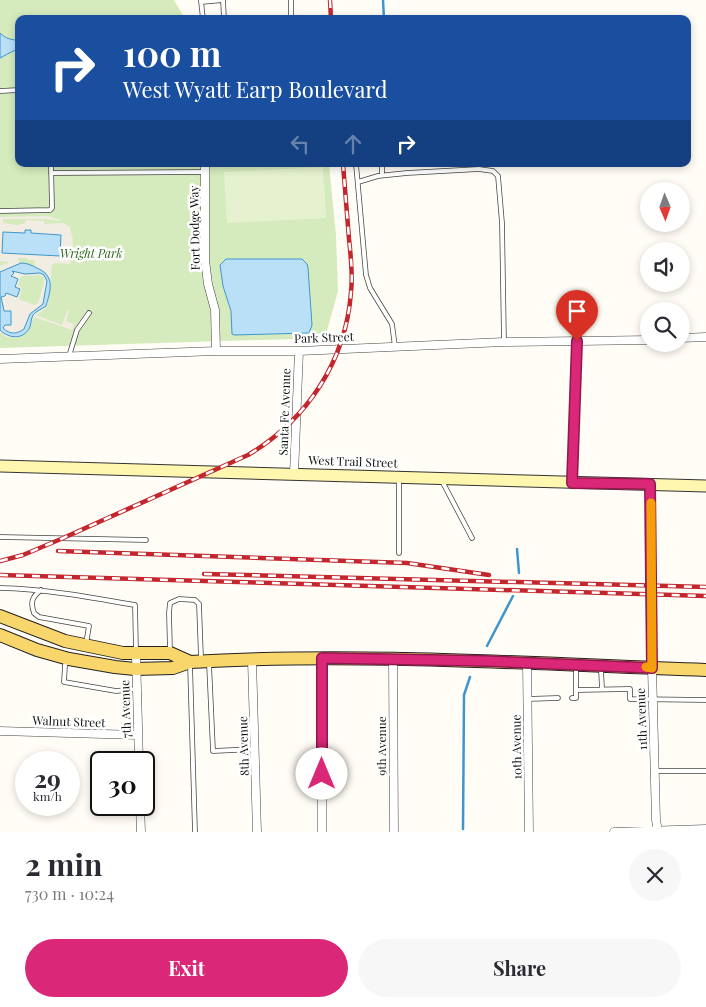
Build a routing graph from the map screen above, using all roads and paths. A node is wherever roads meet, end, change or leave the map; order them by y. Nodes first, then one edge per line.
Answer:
1 (223, 0) edge
2 (291, 0) edge
3 (201, 1) edge
4 (203, 15) edge
5 (224, 15) edge
6 (291, 15) edge
7 (15, 90) edge
8 (0, 91) edge
9 (51, 167) edge
10 (356, 167) edge
11 (382, 167) edge
12 (494, 167) edge
13 (205, 168) edge
14 (493, 170) junction
15 (52, 173) junction
16 (382, 176) junction
17 (358, 182) junction
18 (0, 211) edge
19 (89, 313) dead end
20 (706, 337) edge
21 (690, 338) edge
22 (640, 340) edge
23 (577, 341) junction
24 (504, 342) junction
25 (396, 348) junction
26 (216, 351) junction
27 (299, 351) junction
28 (70, 356) junction
29 (0, 358) edge
30 (0, 466) edge
31 (294, 474) junction
32 (399, 477) junction
33 (441, 479) junction
34 (572, 483) junction
35 (650, 484) junction
36 (706, 486) edge
37 (0, 537) edge
38 (472, 538) dead end
39 (146, 540) dead end
40 (399, 553) dead end
41 (0, 588) edge
42 (41, 590) junction
43 (0, 616) edge
44 (0, 635) edge
45 (85, 646) junction
46 (136, 654) junction
47 (170, 654) junction
48 (322, 658) junction
49 (69, 659) junction
50 (394, 659) junction
51 (252, 660) junction
52 (200, 661) junction
53 (527, 663) junction
54 (576, 665) junction
55 (601, 666) junction
56 (652, 668) junction
57 (135, 669) junction
58 (706, 670) edge
59 (136, 689) junction
60 (602, 689) junction
61 (576, 690) junction
62 (527, 698) junction
63 (558, 698) dead end
64 (572, 698) dead end
65 (652, 698) junction
66 (706, 700) edge
67 (0, 731) edge
68 (138, 735) junction
69 (256, 749) junction
70 (139, 751) edge
71 (654, 771) junction
72 (706, 771) edge
73 (140, 816) edge
74 (706, 829) edge
75 (658, 831) edge
76 (141, 832) edge
77 (195, 832) edge
78 (257, 832) edge
79 (322, 832) edge
80 (394, 832) edge
81 (529, 832) edge
82 (614, 832) edge

1 - 3 lane
1 - 5 lane
2 - 6 lane
3 - 4 lane
7 - 8 lane
9 - 15 lane
10 - 17 lane
11 - 16 lane
12 - 14 lane
13 - 15 lane
13 - 26 street, Fort Dodge Way
14 - 16 lane
14 - 24 lane
15 - 18 lane
16 - 17 lane
17 - 25 lane
19 - 28 lane
20 - 21 street
22 - 23 street, Park Street
23 - 24 street, Park Street
23 - 34 street
24 - 25 street, Park Street
25 - 27 street, Park Street
26 - 27 street, Park Street
26 - 28 street, Park Street
27 - 31 street, Santa Fe Avenue
28 - 29 street, Park Street
30 - 31 main road, West Trail Street
31 - 32 main road, West Trail Street
32 - 33 main road, West Trail Street
32 - 40 lane
33 - 34 main road, West Trail Street
33 - 38 lane
34 - 35 main road, West Trail Street
35 - 36 main road, West Trail Street
35 - 56 street, 11th Avenue
37 - 39 lane
41 - 42 lane
42 - 45 lane
42 - 46 lane
43 - 45 main road
44 - 49 main road
45 - 46 main road
46 - 47 main road
46 - 57 street, 7th Avenue
47 - 52 main road
47 - 52 lane
48 - 50 main road
48 - 51 main road
48 - 79 street
49 - 57 main road
49 - 59 lane
50 - 53 main road
50 - 80 street, 9th Avenue
51 - 52 main road
51 - 69 street, 8th Avenue
52 - 57 main road
52 - 69 lane
52 - 77 lane
53 - 54 main road
53 - 62 street, 10th Avenue
54 - 55 main road
54 - 61 lane
55 - 56 main road
55 - 60 lane
56 - 58 main road
56 - 65 street, 11th Avenue
57 - 59 street, 7th Avenue
59 - 68 street, 7th Avenue
60 - 61 lane
60 - 65 lane
61 - 64 lane
62 - 63 lane
62 - 81 street, 10th Avenue
65 - 66 lane
65 - 71 street, 11th Avenue
67 - 68 street, Walnut Street
68 - 70 street, 7th Avenue
69 - 78 street, 8th Avenue
71 - 72 lane
71 - 75 street, 11th Avenue
73 - 76 street
74 - 75 street
75 - 82 street

